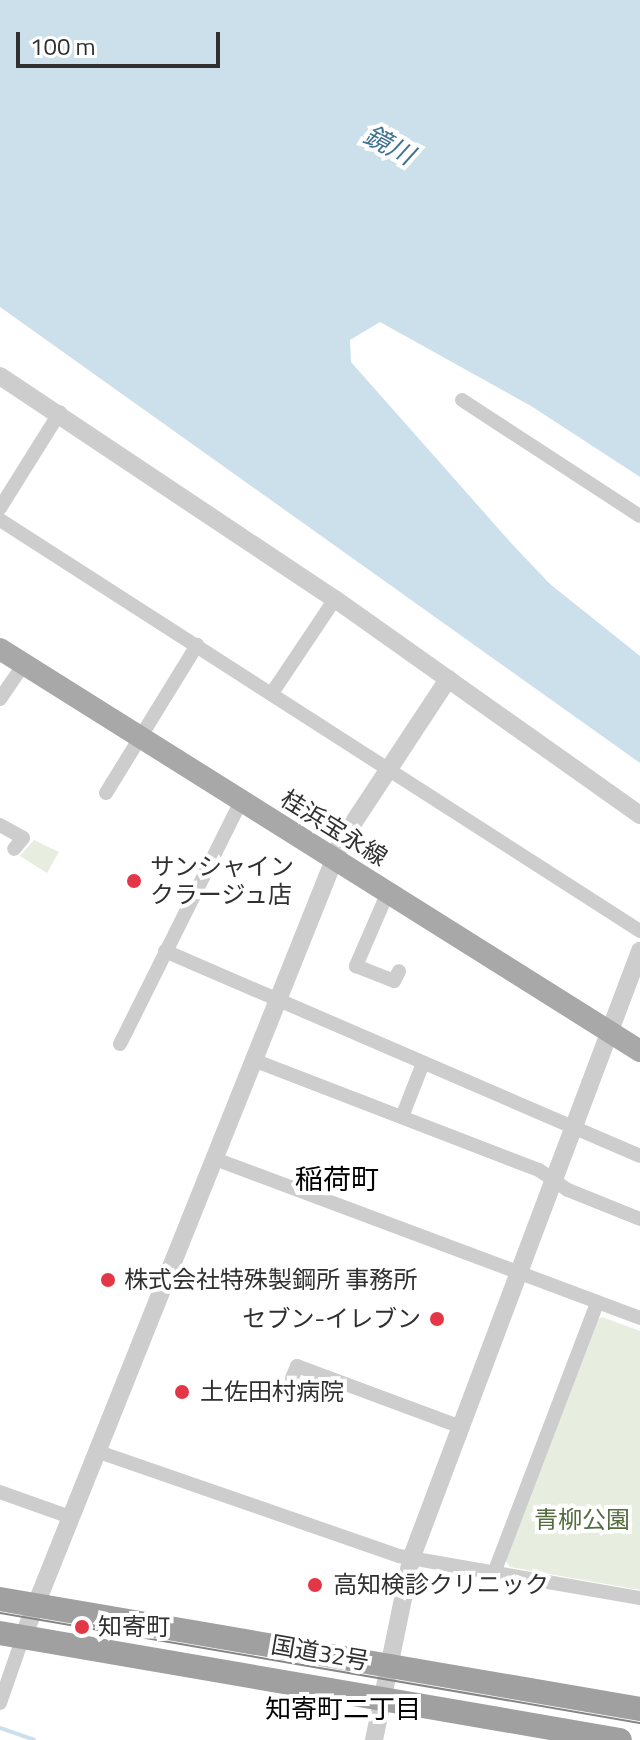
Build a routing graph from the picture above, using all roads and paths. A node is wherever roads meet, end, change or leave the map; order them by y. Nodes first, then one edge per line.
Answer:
1 (0, 376) edge
2 (462, 400) dead end
3 (60, 412) junction
4 (0, 508) edge
5 (640, 516) edge
6 (0, 520) edge
7 (335, 599) junction
8 (197, 645) junction
9 (0, 649) edge
10 (24, 664) junction
11 (448, 679) junction
12 (272, 693) junction
13 (0, 699) edge
14 (141, 740) junction
15 (388, 769) junction
16 (106, 793) dead end
17 (241, 801) junction
18 (640, 815) edge
19 (0, 825) edge
20 (14, 849) dead end
21 (334, 858) junction
22 (388, 892) junction
23 (640, 931) edge
24 (165, 951) junction
25 (640, 951) edge
26 (399, 971) dead end
27 (280, 1001) junction
28 (610, 1032) junction
29 (120, 1044) dead end
30 (640, 1051) edge
31 (256, 1061) junction
32 (423, 1063) junction
33 (402, 1117) junction
34 (573, 1129) junction
35 (640, 1156) edge
36 (215, 1159) junction
37 (554, 1180) junction
38 (640, 1219) edge
39 (519, 1272) junction
40 (597, 1303) junction
41 (640, 1318) edge
42 (292, 1378) dead end
43 (461, 1427) junction
44 (96, 1451) junction
45 (0, 1492) edge
46 (70, 1517) junction
47 (411, 1559) junction
48 (494, 1573) junction
49 (640, 1598) edge
50 (0, 1599) edge
51 (35, 1605) junction
52 (12, 1635) edge
53 (389, 1665) junction
54 (382, 1700) junction
55 (0, 1703) edge
56 (640, 1709) edge
57 (374, 1740) edge
58 (620, 1740) edge

1 - 3 street
2 - 5 street
3 - 4 street
3 - 7 street
6 - 8 street
7 - 11 street
7 - 12 street
8 - 12 street
8 - 14 street
9 - 10 main road, 桂浜宝永線
10 - 13 street
10 - 14 main road, 桂浜宝永線
11 - 15 street
11 - 18 street
12 - 15 street
14 - 16 street
14 - 17 main road, 桂浜宝永線
15 - 21 street
15 - 23 street
17 - 21 main road, 桂浜宝永線
17 - 24 street
19 - 20 street
21 - 22 main road, 桂浜宝永線
21 - 27 street
22 - 26 street
22 - 28 main road, 桂浜宝永線
24 - 27 street
24 - 29 street
25 - 28 street
27 - 31 street
27 - 32 street
28 - 30 main road, 桂浜宝永線
28 - 34 street
31 - 33 street
31 - 36 street
32 - 33 street
32 - 34 street
33 - 37 street
34 - 35 street
34 - 37 street
36 - 39 street
36 - 44 street
37 - 38 street
37 - 39 street
39 - 40 street
39 - 43 street
40 - 41 street
40 - 48 street
42 - 43 street
43 - 47 street
44 - 46 street
44 - 47 street
45 - 46 street
46 - 51 street
47 - 48 street
47 - 53 street
48 - 49 street
50 - 51 highway, 国道32号
51 - 52 street
51 - 53 highway, 国道32号
52 - 54 highway, 国道32号
52 - 55 street
53 - 54 street
53 - 56 highway, 国道32号
54 - 57 street
54 - 58 highway, 国道32号

